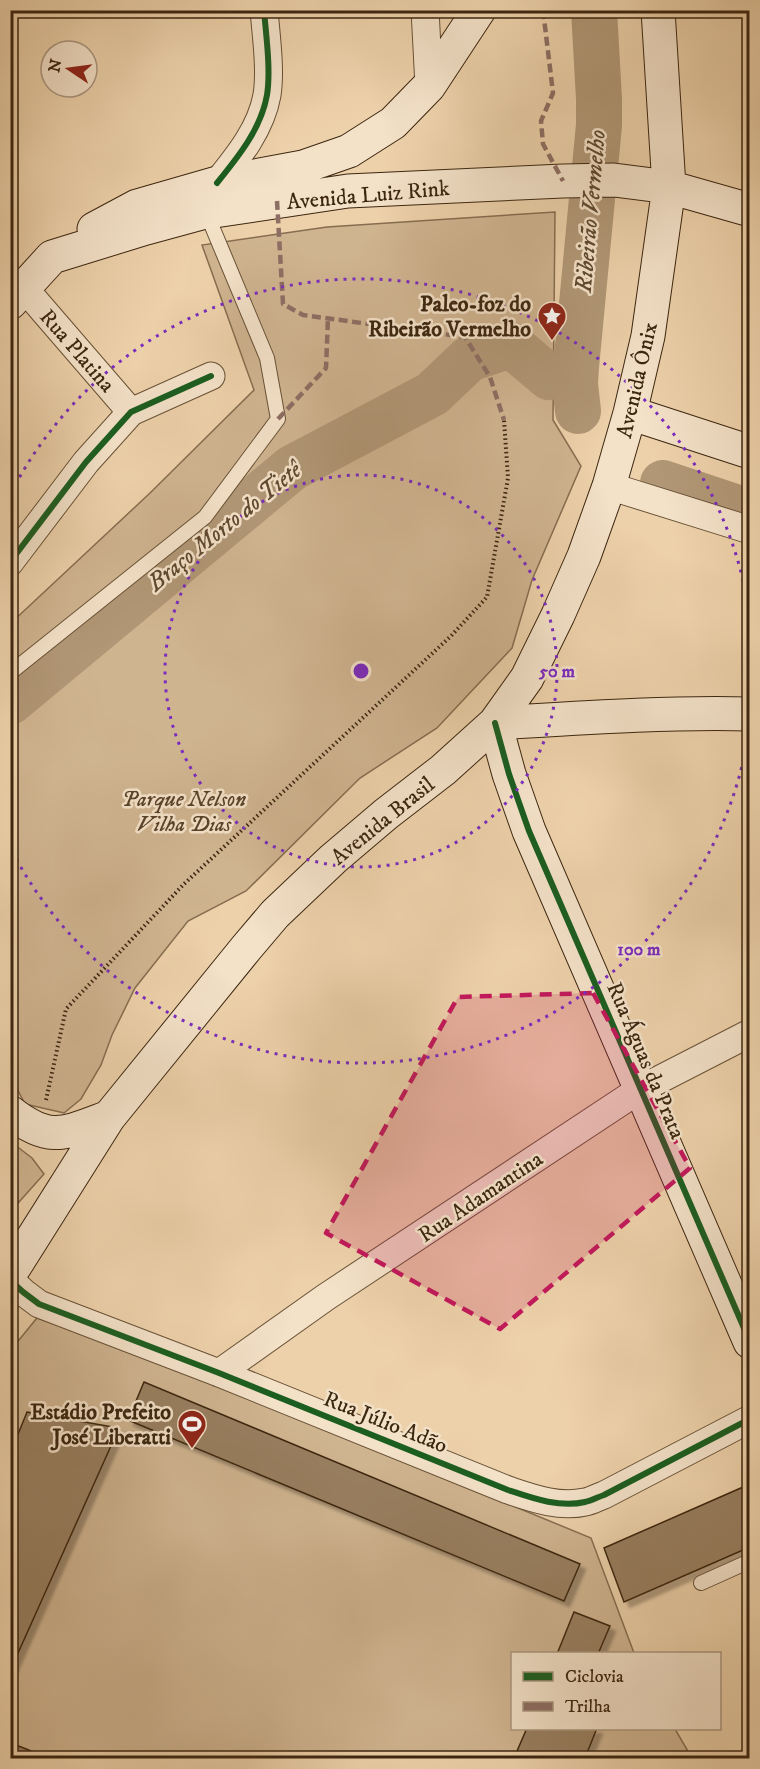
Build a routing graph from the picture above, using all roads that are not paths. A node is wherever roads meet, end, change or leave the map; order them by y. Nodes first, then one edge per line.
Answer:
1 (264, 10) edge
2 (425, 10) edge
3 (479, 10) edge
4 (658, 10) edge
5 (429, 86) junction
6 (669, 187) junction
7 (212, 198) junction
8 (750, 210) edge
9 (17, 295) edge
10 (211, 376) dead end
11 (131, 412) junction
12 (630, 413) junction
13 (750, 452) edge
14 (609, 486) junction
15 (750, 530) edge
16 (10, 562) edge
17 (10, 673) edge
18 (750, 714) edge
19 (495, 723) junction
20 (750, 1033) edge
21 (639, 1090) junction
22 (25, 1107) edge
23 (109, 1117) junction
24 (10, 1274) edge
25 (10, 1280) edge
26 (750, 1342) edge
27 (219, 1373) junction
28 (750, 1419) edge
29 (750, 1561) edge
30 (700, 1583) dead end

1 - 7 street
2 - 5 street
3 - 5 main road
4 - 6 main road, Avenida Ônix
5 - 7 main road
6 - 7 main road, Avenida Luiz Rink
6 - 8 main road, Avenida Luiz Rink
6 - 12 main road, Avenida Ônix
7 - 9 main road
7 - 17 lane
9 - 11 street, Rua Platina
10 - 11 street, Rua Platina
11 - 16 street, Rua Platina
12 - 13 main road
12 - 14 main road, Avenida Ônix
14 - 15 street
14 - 19 main road, Avenida Ônix
18 - 19 main road
19 - 21 main road, Rua Águas da Prata
19 - 23 main road, Avenida Brasil
20 - 21 street, Rua Adamantina
21 - 26 main road, Rua Águas da Prata
21 - 27 street, Rua Adamantina
22 - 23 main road
23 - 24 main road, Avenida Brasil
25 - 27 street, Rua Júlio Adão
27 - 28 street, Rua Júlio Adão
29 - 30 lane

